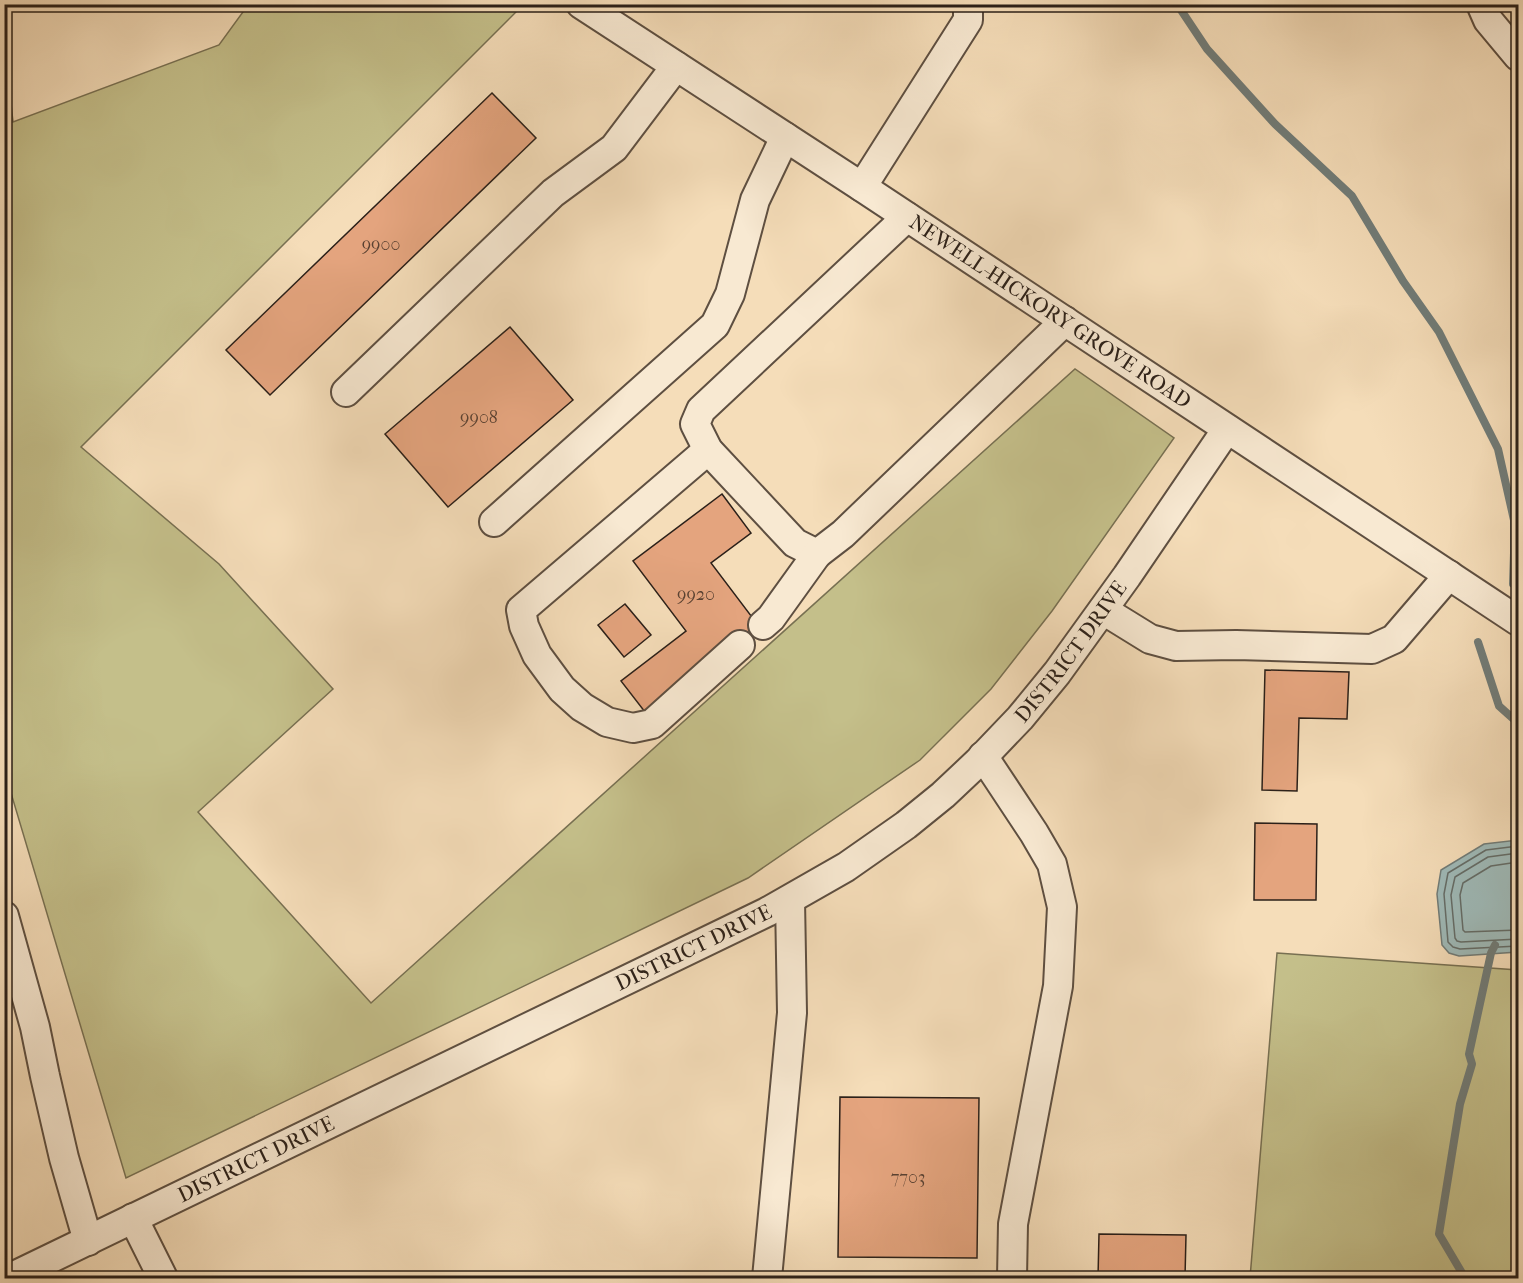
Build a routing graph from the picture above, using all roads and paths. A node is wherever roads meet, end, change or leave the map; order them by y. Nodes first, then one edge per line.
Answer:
1 (582, 4) edge
2 (968, 4) edge
3 (1481, 4) edge
4 (1518, 56) edge
5 (676, 66) junction
6 (785, 137) junction
7 (862, 187) junction
8 (907, 217) junction
9 (1065, 321) junction
10 (346, 392) dead end
11 (1227, 429) junction
12 (708, 450) junction
13 (494, 522) dead end
14 (817, 554) junction
15 (1449, 575) junction
16 (1103, 610) junction
17 (1518, 621) edge
18 (763, 625) dead end
19 (740, 645) dead end
20 (984, 756) junction
21 (789, 900) junction
22 (5, 918) edge
23 (133, 1218) junction
24 (88, 1241) junction
25 (10, 1278) edge
26 (163, 1278) edge
27 (767, 1278) edge
28 (1012, 1278) edge

1 - 5 street, NEWELL-HICKORY GROVE ROAD
2 - 7 street
3 - 4 street
5 - 6 street, NEWELL-HICKORY GROVE ROAD
5 - 10 street
6 - 7 street, NEWELL-HICKORY GROVE ROAD
6 - 13 street
7 - 8 street, NEWELL-HICKORY GROVE ROAD
8 - 9 street, NEWELL-HICKORY GROVE ROAD
8 - 12 street
9 - 11 street, NEWELL-HICKORY GROVE ROAD
9 - 14 street
11 - 15 street, NEWELL-HICKORY GROVE ROAD
11 - 16 street, DISTRICT DRIVE
12 - 14 street
12 - 19 street
14 - 18 street
15 - 16 street
15 - 17 street, NEWELL-HICKORY GROVE ROAD
16 - 20 street, DISTRICT DRIVE
20 - 21 street, DISTRICT DRIVE
20 - 28 street
21 - 23 street, DISTRICT DRIVE
21 - 27 street
22 - 24 street
23 - 24 street, DISTRICT DRIVE
23 - 26 street
24 - 25 street, DISTRICT DRIVE

